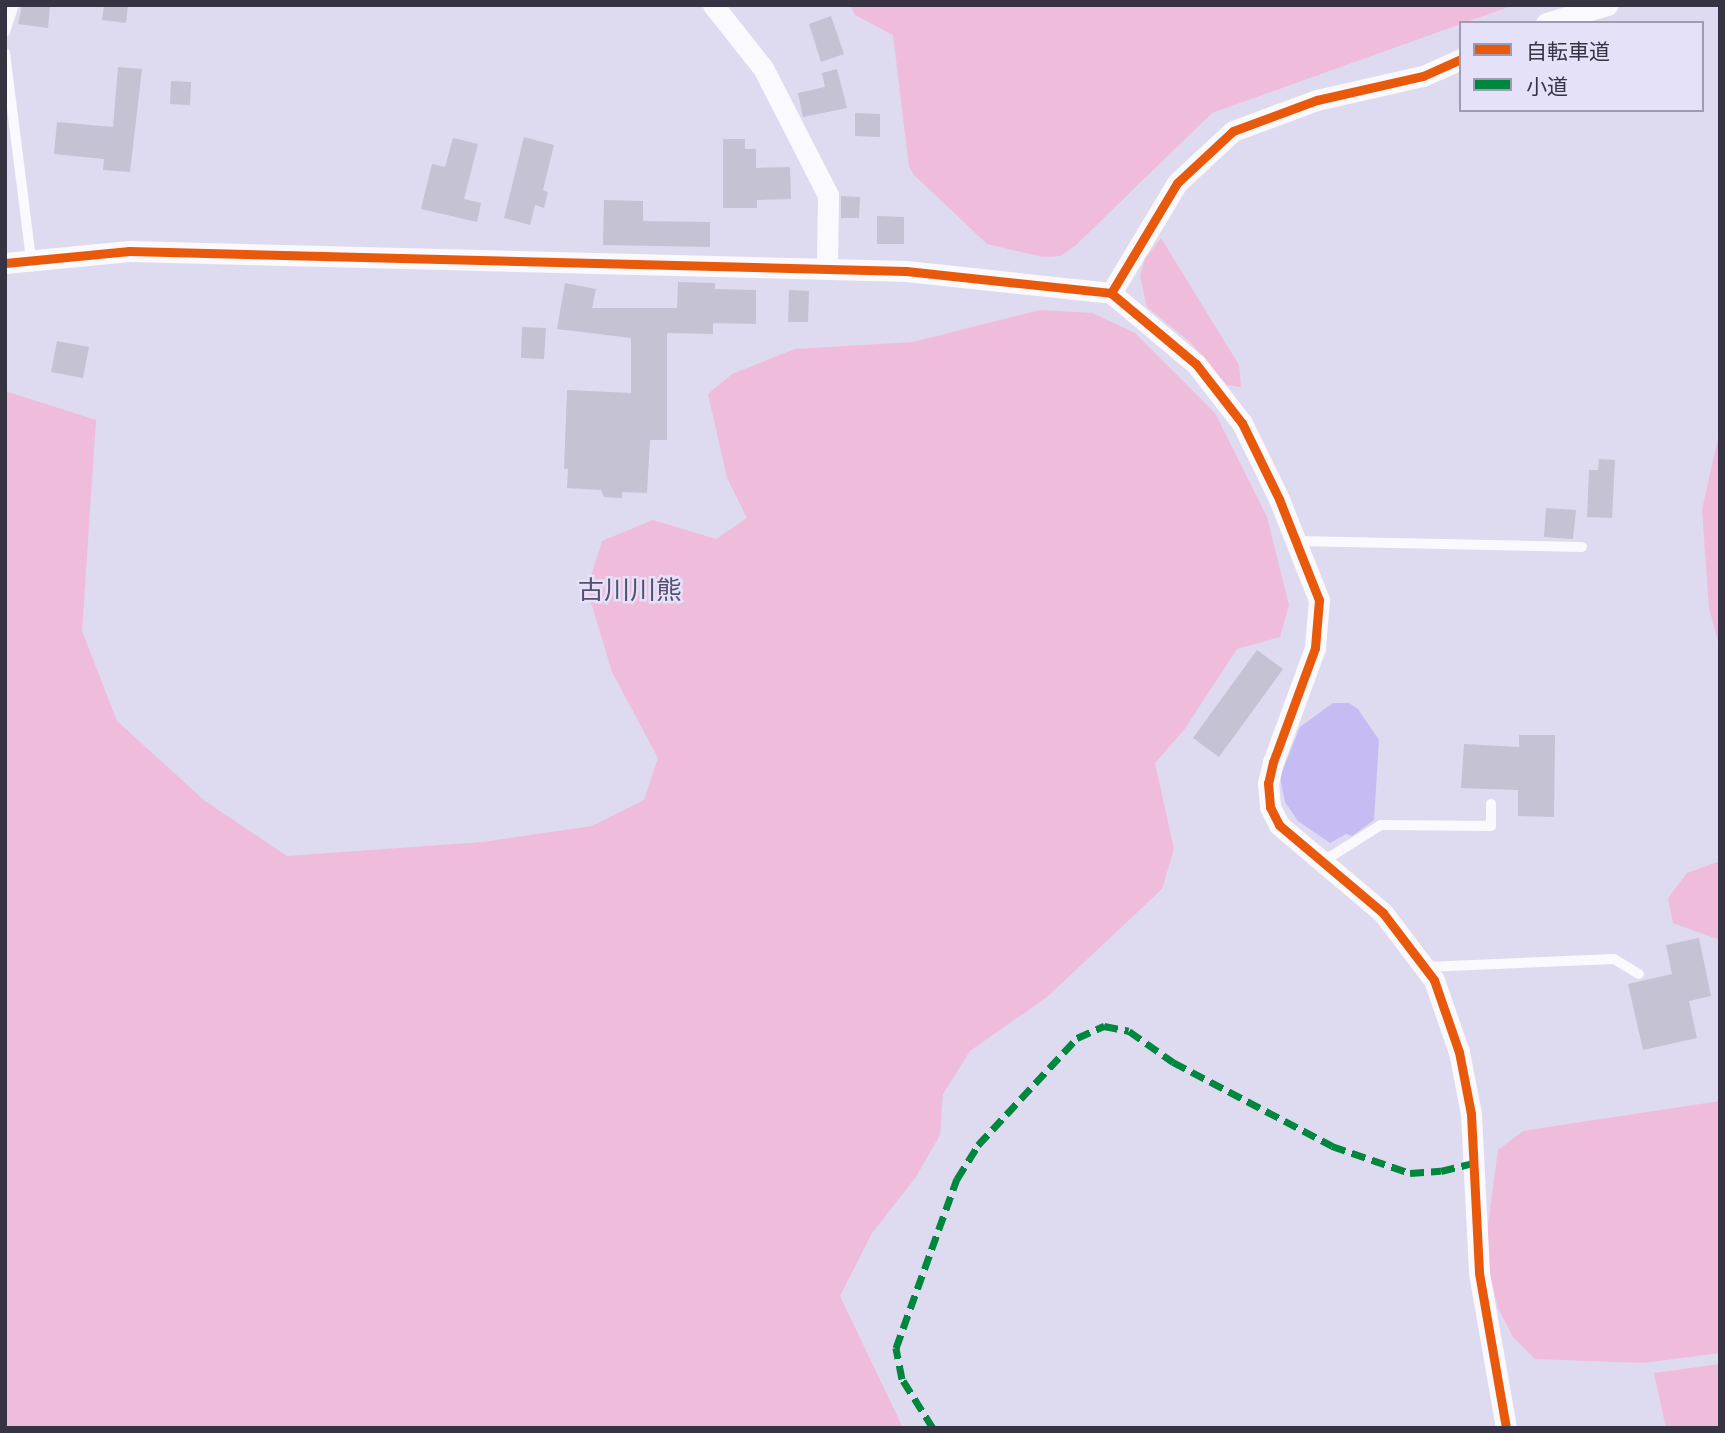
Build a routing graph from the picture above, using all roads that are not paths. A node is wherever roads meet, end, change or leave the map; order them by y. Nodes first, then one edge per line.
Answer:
1 (14, 5) edge
2 (713, 5) edge
3 (1607, 5) edge
4 (1553, 21) edge
5 (5, 32) edge
6 (5, 53) edge
7 (1459, 60) edge
8 (31, 259) junction
9 (5, 263) edge
10 (827, 269) junction
11 (1111, 293) junction
12 (1296, 541) junction
13 (1582, 547) dead end
14 (1491, 804) dead end
15 (1322, 862) junction
16 (1425, 967) junction
17 (1639, 974) dead end
18 (1506, 1428) edge

1 - 5 lane
2 - 10 street
3 - 4 street
6 - 8 lane
7 - 11 street
8 - 9 street
8 - 10 street
10 - 11 street
11 - 12 street
12 - 13 lane
12 - 15 street
14 - 15 lane
15 - 16 street
16 - 17 lane
16 - 18 street

